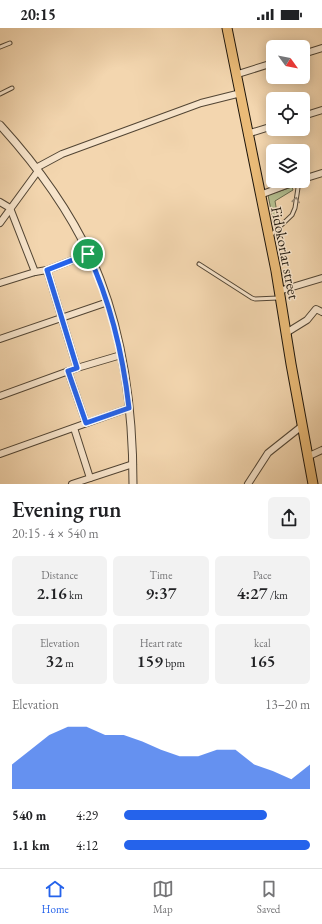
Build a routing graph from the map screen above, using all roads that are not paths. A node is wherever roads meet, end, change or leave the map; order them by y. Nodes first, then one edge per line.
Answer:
1 (227, 28) edge
2 (10, 43) dead end
3 (0, 48) edge
4 (322, 48) edge
5 (310, 52) edge
6 (266, 65) edge
7 (238, 74) junction
8 (12, 88) dead end
9 (0, 94) edge
10 (241, 94) junction
11 (322, 110) edge
12 (310, 114) edge
13 (0, 125) edge
14 (266, 128) edge
15 (248, 134) junction
16 (37, 169) junction
17 (322, 173) edge
18 (310, 177) edge
19 (279, 188) edge
20 (297, 188) edge
21 (260, 195) junction
22 (0, 202) edge
23 (10, 208) junction
24 (0, 223) edge
25 (269, 237) junction
26 (88, 254) junction
27 (199, 264) dead end
28 (47, 270) junction
29 (35, 272) junction
30 (322, 278) edge
31 (0, 283) edge
32 (280, 294) junction
33 (108, 302) junction
34 (322, 312) edge
35 (61, 319) junction
36 (286, 333) junction
37 (0, 339) edge
38 (121, 355) junction
39 (77, 368) junction
40 (68, 371) junction
41 (0, 396) edge
42 (129, 408) junction
43 (86, 423) junction
44 (302, 426) junction
45 (74, 428) junction
46 (322, 450) edge
47 (0, 454) edge
48 (307, 457) junction
49 (133, 464) junction
50 (90, 478) junction
51 (72, 484) edge
52 (133, 484) edge
53 (248, 484) edge
54 (314, 484) edge

1 - 7 main road, Fidokorlar street
2 - 3 lane
4 - 5 street
6 - 7 street
7 - 10 main road, Fidokorlar street
8 - 9 lane
10 - 15 main road, Fidokorlar street
10 - 16 street
11 - 12 street
13 - 16 street
14 - 15 street
15 - 21 main road, Fidokorlar street
16 - 23 street
16 - 26 street
17 - 18 street
19 - 21 street
25 -> 20 lane
21 - 25 main road, Fidokorlar street
22 - 23 street
23 - 24 street
23 - 29 street
25 - 32 main road, Fidokorlar street
26 - 28 street
26 - 33 street
27 - 32 lane
28 - 29 street
28 - 35 street
29 - 31 street
30 - 32 street
32 - 36 main road, Fidokorlar street
33 - 35 street
33 - 38 street
34 - 36 street
35 - 37 street
35 - 39 street
36 - 44 main road, Fidokorlar street
38 - 39 street
38 - 42 street
39 - 40 street
40 - 41 street
40 - 43 street
42 - 43 street
42 - 49 street
43 - 45 street
44 - 48 main road, Fidokorlar street
44 - 53 street
45 - 47 street
45 - 50 street
46 - 48 street
48 - 54 main road, Fidokorlar street
49 - 50 street
49 - 52 street
50 - 51 street

